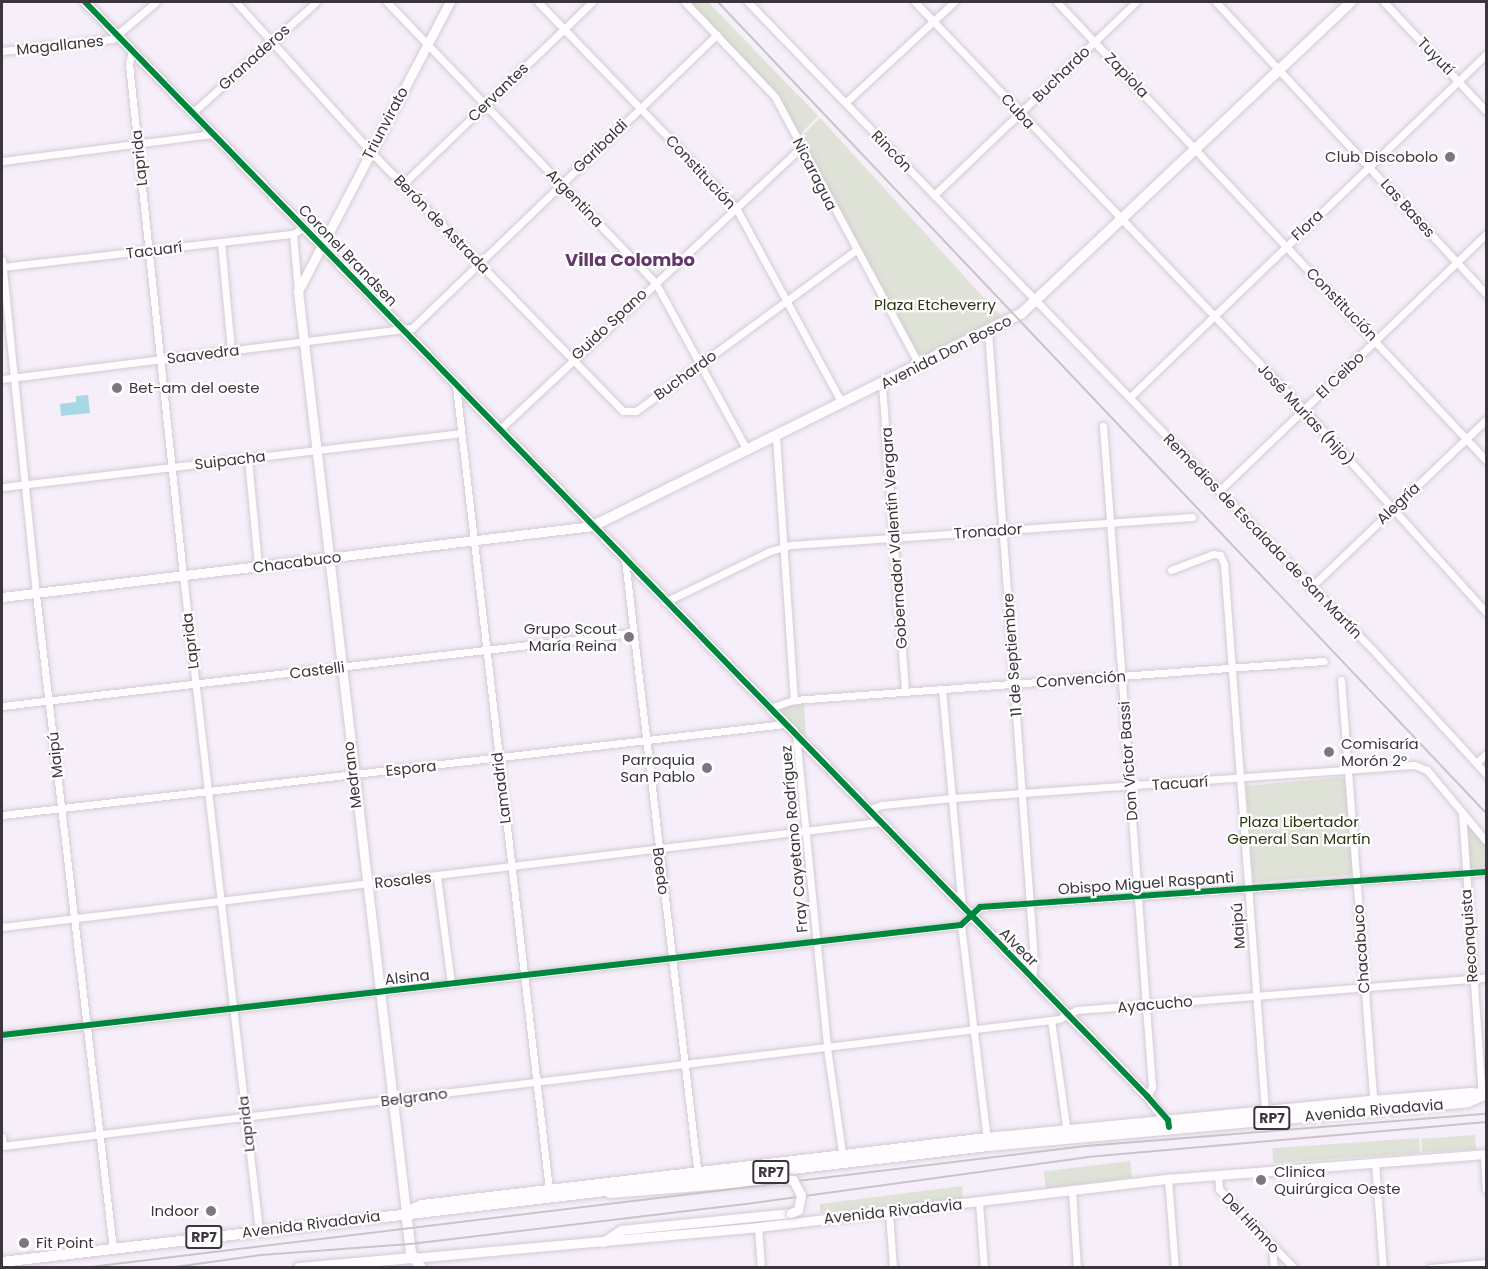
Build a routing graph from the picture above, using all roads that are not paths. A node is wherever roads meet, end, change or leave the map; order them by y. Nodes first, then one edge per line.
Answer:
1 (85, 2) edge
2 (156, 2) edge
3 (236, 2) edge
4 (316, 2) edge
5 (387, 2) edge
6 (450, 2) edge
7 (538, 2) edge
8 (592, 2) edge
9 (685, 2) edge
10 (750, 2) edge
11 (915, 2) edge
12 (954, 2) edge
13 (1057, 2) edge
14 (1136, 2) edge
15 (1216, 2) edge
16 (1351, 2) edge
17 (1384, 2) edge
18 (933, 21) junction
19 (564, 29) junction
20 (717, 34) junction
21 (118, 36) junction
22 (272, 41) junction
23 (1094, 42) junction
24 (426, 46) junction
25 (2, 51) edge
26 (132, 51) junction
27 (1486, 55) edge
28 (1280, 70) junction
29 (1459, 80) junction
30 (846, 102) junction
31 (485, 105) junction
32 (639, 108) junction
33 (1486, 111) edge
34 (1020, 112) junction
35 (192, 113) junction
36 (212, 134) junction
37 (138, 145) junction
38 (801, 147) junction
39 (1198, 148) junction
40 (370, 151) junction
41 (2, 161) edge
42 (1370, 166) junction
43 (404, 183) junction
44 (562, 184) junction
45 (934, 195) junction
46 (736, 208) junction
47 (1122, 220) junction
48 (304, 227) junction
49 (293, 234) junction
50 (1486, 234) edge
51 (221, 242) junction
52 (322, 245) junction
53 (1286, 245) junction
54 (150, 251) junction
55 (855, 251) junction
56 (2, 261) edge
57 (1456, 262) junction
58 (480, 263) junction
59 (2, 267) edge
60 (655, 282) junction
61 (298, 291) junction
62 (1486, 294) edge
63 (787, 301) junction
64 (1035, 302) junction
65 (1214, 314) junction
66 (405, 331) junction
67 (988, 331) junction
68 (1377, 340) junction
69 (303, 343) junction
70 (231, 350) junction
71 (162, 359) junction
72 (572, 360) junction
73 (700, 365) junction
74 (920, 366) junction
75 (14, 377) junction
76 (2, 379) edge
77 (882, 385) junction
78 (456, 386) junction
79 (1130, 397) junction
80 (842, 404) junction
81 (1304, 410) junction
82 (630, 412) joint
83 (1486, 420) edge
84 (1103, 426) dead end
85 (499, 430) junction
86 (459, 433) junction
87 (776, 437) junction
88 (1467, 439) junction
89 (747, 450) junction
90 (315, 451) junction
91 (248, 458) junction
92 (1486, 460) edge
93 (172, 467) junction
94 (25, 484) junction
95 (2, 486) edge
96 (1219, 491) junction
97 (1392, 508) junction
98 (1192, 517) dead end
99 (1110, 523) junction
100 (593, 526) junction
101 (1002, 530) junction
102 (893, 538) junction
103 (472, 542) junction
104 (784, 547) junction
105 (327, 558) junction
106 (625, 560) junction
107 (258, 566) junction
108 (1171, 570) dead end
109 (183, 575) junction
110 (1310, 588) junction
111 (36, 594) junction
112 (2, 597) edge
113 (665, 602) junction
114 (1486, 612) edge
115 (632, 633) junction
116 (484, 650) junction
117 (1324, 661) dead end
118 (339, 668) junction
119 (1231, 669) junction
120 (1122, 676) junction
121 (1341, 680) dead end
122 (1014, 684) junction
123 (195, 685) junction
124 (942, 689) junction
125 (905, 692) junction
126 (49, 700) junction
127 (794, 700) junction
128 (2, 706) edge
129 (769, 708) junction
130 (785, 724) junction
131 (796, 735) junction
132 (645, 740) junction
133 (1486, 754) edge
134 (497, 759) junction
135 (1476, 763) junction
136 (1348, 769) junction
137 (1486, 774) edge
138 (352, 775) junction
139 (1240, 779) junction
140 (1130, 787) junction
141 (207, 792) junction
142 (1022, 794) junction
143 (953, 798) junction
144 (60, 809) junction
145 (868, 810) junction
146 (1461, 812) junction
147 (2, 815) edge
148 (879, 822) junction
149 (805, 832) junction
150 (1486, 841) edge
151 (658, 849) junction
152 (511, 866) junction
153 (1486, 872) edge
154 (1465, 873) junction
155 (437, 877) junction
156 (1357, 879) junction
157 (365, 884) junction
158 (1247, 888) junction
159 (1137, 896) junction
160 (220, 901) junction
161 (1030, 903) junction
162 (962, 908) junction
163 (971, 916) junction
164 (74, 919) junction
165 (961, 925) junction
166 (2, 927) edge
167 (816, 941) junction
168 (671, 957) junction
169 (523, 976) junction
170 (1032, 978) junction
171 (1486, 978) edge
172 (1472, 979) junction
173 (451, 984) junction
174 (1364, 987) junction
175 (378, 992) junction
176 (1255, 995) junction
177 (1145, 1005) junction
178 (232, 1010) junction
179 (1068, 1014) junction
180 (1051, 1020) junction
181 (87, 1026) junction
182 (973, 1030) junction
183 (2, 1035) edge
184 (827, 1048) junction
185 (684, 1065) junction
186 (537, 1082) junction
187 (1147, 1096) junction
188 (1484, 1096) edge
189 (391, 1099) junction
190 (1374, 1105) junction
191 (1264, 1110) junction
192 (245, 1119) junction
193 (1168, 1124) junction
194 (100, 1134) junction
195 (1067, 1134) junction
196 (2, 1137) edge
197 (987, 1142) junction
198 (2, 1146) edge
199 (1485, 1154) edge
200 (843, 1159) junction
201 (1375, 1162) junction
202 (1218, 1174) junction
203 (698, 1177) junction
204 (1168, 1179) junction
205 (549, 1190) junction
206 (1486, 1190) edge
207 (1072, 1191) junction
208 (597, 1192) junction
209 (979, 1202) junction
210 (406, 1212) junction
211 (890, 1212) junction
212 (758, 1227) junction
213 (259, 1231) junction
214 (603, 1242) junction
215 (1272, 1246) junction
216 (113, 1248) junction
217 (413, 1258) junction
218 (2, 1262) edge
219 (1486, 1263) edge
220 (299, 1268) edge
221 (421, 1268) edge
222 (760, 1268) edge
223 (893, 1268) edge
224 (984, 1268) edge
225 (1077, 1268) edge
226 (1175, 1268) edge
227 (1274, 1268) edge
228 (1294, 1268) edge
229 (1383, 1268) edge
230 (1430, 1268) edge

1 - 21 street, Coronel Brandsen
2 - 21 street
3 - 22 street, Berón de Astrada
4 - 22 street, Granaderos
5 - 24 street, Argentina
6 - 24 street, Triunvirato
7 - 19 street, Constitución
8 - 19 street, Cervantes
9 - 20 street, Nicaragua
10 - 30 street, Rincón
11 - 18 street, Cuba
12 - 18 street
13 - 23 street, Zapiola
14 - 23 street, Buchardo
15 - 28 street, Las Bases
16 - 28 main road, Avenida Don Bosco
17 - 29 street, Tuyutí
18 - 30 street
18 - 34 street, Cuba
19 - 31 street, Cervantes
19 - 32 street, Constitución
20 - 32 street, Garibaldi
20 - 38 street, Nicaragua
21 - 25 street, Magallanes
21 - 26 street, Coronel Brandsen
22 - 35 street, Granaderos
22 - 40 street, Berón de Astrada
23 - 34 street, Buchardo
23 - 39 street, Zapiola
24 - 31 street, Argentina
24 - 40 street, Triunvirato
26 - 35 street, Coronel Brandsen
26 - 37 street, Laprida
27 - 29 street, Flora
28 - 39 main road, Avenida Don Bosco
28 - 42 street, Las Bases
29 - 33 street, Tuyutí
29 - 42 street, Flora
30 - 45 street, Rincón
31 - 43 street, Cervantes
31 - 44 street, Argentina
32 - 44 street, Garibaldi
32 - 46 street, Constitución
34 - 45 street, Buchardo
34 - 47 street, Cuba
35 - 36 street, Coronel Brandsen
36 - 37 street
36 - 48 street, Coronel Brandsen
37 - 41 street
37 - 54 street, Laprida
38 - 46 street, Guido Spano
38 - 55 street, Nicaragua
39 - 47 main road, Avenida Don Bosco
39 - 53 street, Constitución
40 - 43 street, Berón de Astrada
40 - 52 street, Triunvirato
42 - 53 street, Flora
42 - 57 street, Las Bases
43 - 58 street, Berón de Astrada
44 - 58 street, Garibaldi
44 - 60 street, Argentina
45 - 64 street, Rincón
46 - 60 street, Guido Spano
46 - 63 street, Constitución
47 - 64 main road, Avenida Don Bosco
47 - 65 street, José Murias (hijo)
48 - 49 street, Tacuarí
48 - 52 street, Coronel Brandsen
49 - 51 street, Tacuarí
49 - 61 street, Medrano
50 - 57 street, El Ceibo
51 - 54 street, Tacuarí
51 - 70 street
52 - 61 street
52 - 66 street, Coronel Brandsen
53 - 65 street, Flora
53 - 68 street, Constitución
54 - 59 street, Tacuarí
54 - 71 street, Laprida
55 - 63 street, Buchardo
55 - 74 street, Nicaragua
56 - 59 street, Maipú
57 - 62 street, Las Bases
57 - 68 street, El Ceibo
58 - 66 street, Garibaldi
58 - 72 street, Berón de Astrada
59 - 75 street, Maipú
60 - 72 street, Guido Spano
60 - 73 street, Argentina
61 - 69 street, Medrano
63 - 73 street, Buchardo
63 - 80 street, Constitución
64 - 67 main road, Avenida Don Bosco
64 - 79 street, Remedios de Escalada de San Martín
65 - 79 street, Flora
65 - 81 street, José Murias (hijo)
66 - 69 street, Saavedra
66 - 78 street, Coronel Brandsen
67 - 74 main road, Avenida Don Bosco
67 - 101 street, 11 de Septiembre
68 - 81 street, El Ceibo
68 - 88 street, Constitución
69 - 70 street, Saavedra
69 - 90 street, Medrano
70 - 71 street, Saavedra
71 - 75 street, Saavedra
71 - 93 street, Laprida
72 - 82 street, Berón de Astrada
72 - 85 street, Guido Spano
73 - 82 street, Buchardo
73 - 89 street, Argentina
74 - 77 main road, Avenida Don Bosco
75 - 76 street, Saavedra
75 - 94 street, Maipú
77 - 80 main road, Avenida Don Bosco
77 - 102 street, Gobernador Valentín Vergara
78 - 85 street, Coronel Brandsen
78 - 86 street, Lamadrid
79 - 96 street, Remedios de Escalada de San Martín
80 - 87 main road, Avenida Don Bosco
81 - 96 street, El Ceibo
81 - 97 street, José Murias (hijo)
83 - 88 street, Alegría
84 - 99 street, Don Víctor Bassi
85 - 100 street, Coronel Brandsen
86 - 90 street, Suipacha
86 - 103 street, Lamadrid
87 - 89 main road, Avenida Don Bosco
87 - 104 street
88 - 92 street, Constitución
88 - 97 street, Alegría
89 - 100 main road, Avenida Don Bosco
90 - 91 street, Suipacha
90 - 105 street, Medrano
91 - 93 street, Suipacha
91 - 107 street
93 - 94 street, Suipacha
93 - 109 street, Laprida
94 - 95 street, Suipacha
94 - 111 street, Maipú
96 - 110 street, Remedios de Escalada de San Martín
97 - 110 street, Alegría
97 - 114 street, José Murias (hijo)
98 - 99 street, Tronador
99 - 101 street, Tronador
99 - 120 street, Don Víctor Bassi
100 - 103 street, Chacabuco
100 - 106 street, Coronel Brandsen
101 - 102 street, Tronador
101 - 122 street, 11 de Septiembre
102 - 104 street, Tronador
102 - 125 street, Gobernador Valentín Vergara
103 - 105 street, Chacabuco
103 - 116 street, Lamadrid
104 - 113 street
104 - 127 street
105 - 107 street, Chacabuco
105 - 118 street, Medrano
106 - 113 street, Coronel Brandsen
106 - 115 street, Boedo
107 - 109 street, Chacabuco
108 - 119 street, Maipú
109 - 111 street, Chacabuco
109 - 123 street, Laprida
110 - 135 street, Remedios de Escalada de San Martín
111 - 112 street, Chacabuco
111 - 126 street, Maipú
113 - 129 street, Alvear
115 - 116 street, Castelli
115 - 132 street, Boedo
116 - 118 street, Castelli
116 - 134 street, Lamadrid
117 - 119 street, Convención
118 - 123 street, Castelli
118 - 138 street, Medrano
119 - 120 street, Convención
119 - 139 street, Maipú
120 - 122 street, Convención
120 - 140 street, Don Víctor Bassi
121 - 136 street, Chacabuco
122 - 124 street, Convención
122 - 142 street, 11 de Septiembre
123 - 126 street, Castelli
123 - 141 street, Laprida
124 - 125 street, Convención
124 - 143 street
125 - 127 street, Convención
126 - 128 street, Castelli
126 - 144 street, Maipú
127 - 129 street, Convención
129 - 130 street, Alvear
130 - 131 street, Alvear
130 - 132 street, Espora
131 - 145 street, Alvear
131 - 149 street, Fray Cayetano Rodríguez
132 - 134 street, Espora
132 - 151 street, Boedo
133 - 135 street
134 - 138 street, Espora
134 - 152 street, Lamadrid
135 - 137 street, Remedios de Escalada de San Martín
136 - 139 street, Tacuarí
136 - 146 street, Tacuarí
136 - 156 street, Chacabuco
138 - 141 street, Espora
138 - 157 street, Medrano
139 - 140 street, Tacuarí
139 - 158 street, Maipú
140 - 142 street, Tacuarí
140 - 159 street, Don Víctor Bassi
141 - 144 street, Espora
141 - 160 street, Laprida
142 - 143 street, Tacuarí
142 - 161 street, 11 de Septiembre
143 - 145 street, Tacuarí
143 - 162 street
144 - 147 street, Espora
144 - 164 street, Maipú
145 - 148 street, Alvear
146 - 150 street
146 - 154 street, Reconquista
148 - 149 street
148 - 162 street, Alvear
149 - 151 street, Rosales
149 - 167 street, Fray Cayetano Rodríguez
151 - 152 street, Rosales
151 - 168 street, Boedo
152 - 155 street, Rosales
152 - 169 street, Lamadrid
153 - 154 street, Obispo Miguel Raspanti
154 - 156 street, Obispo Miguel Raspanti
154 - 172 street, Reconquista
155 - 157 street, Rosales
155 - 173 street
156 - 158 street, Obispo Miguel Raspanti
156 - 174 street, Chacabuco
157 - 160 street, Rosales
157 - 175 street, Medrano
158 - 159 street, Obispo Miguel Raspanti
158 - 176 street, Maipú
159 - 161 street, Obispo Miguel Raspanti
159 - 177 street, Don Víctor Bassi
160 - 164 street, Rosales
160 - 178 street, Laprida
161 - 163 street, Obispo Miguel Raspanti
161 - 170 street, 11 de Septiembre
162 - 163 street, Alvear
163 - 165 street, Obispo Miguel Raspanti
163 - 170 street, Alvear
164 - 166 street, Rosales
164 - 181 street, Maipú
165 - 167 street
165 - 182 street
167 - 168 street, Alsina
167 - 184 street, Fray Cayetano Rodríguez
168 - 169 street, Alsina
168 - 185 street, Boedo
169 - 173 street, Alsina
169 - 186 street, Lamadrid
170 - 179 street, Alvear
171 - 172 street, Ayacucho
172 - 174 street, Ayacucho
172 - 188 street, Reconquista
173 - 175 street, Alsina
174 - 176 street, Ayacucho
174 - 190 street, Chacabuco
175 - 178 street, Alsina
175 - 189 street, Medrano
176 - 177 street, Ayacucho
176 - 191 street, Maipú
177 - 179 street, Ayacucho
177 - 187 street, Don Víctor Bassi
178 - 181 street, Alsina
178 - 192 street, Laprida
179 - 180 street, Ayacucho
179 - 187 street, Alvear
180 - 182 street, Ayacucho
180 - 195 street
181 - 183 street, Alsina
181 - 194 street, Maipú
182 - 184 street, Ayacucho
182 - 197 street
184 - 185 street, Belgrano
184 - 200 street, Fray Cayetano Rodríguez
185 - 186 street, Belgrano
185 - 203 street, Boedo
186 - 189 street, Belgrano
186 - 205 street, Lamadrid
187 - 193 street, Alvear
188 - 190 main road, Avenida Rivadavia / RP7
189 - 192 street, Belgrano
189 - 210 street, Medrano
190 - 191 main road, Avenida Rivadavia / RP7
190 - 193 main road, Avenida Rivadavia / RP7
191 - 193 main road, Avenida Rivadavia / RP7
192 - 194 street, Belgrano
192 - 213 street, Laprida
193 - 195 main road, Avenida Rivadavia / RP7
194 - 198 street, Belgrano
194 - 216 street, Maipú
195 - 197 main road, Avenida Rivadavia / RP7
196 - 198 street
197 - 200 main road, Avenida Rivadavia / RP7
199 - 201 street, Avenida Rivadavia
199 - 206 street
200 - 203 main road, Avenida Rivadavia / RP7
201 - 202 street, Avenida Rivadavia
201 - 229 street
202 - 204 street, Avenida Rivadavia
202 - 215 street, Del Himno
203 - 205 main road, Avenida Rivadavia / RP7
203 - 208 main road, Avenida Rivadavia / RP7
204 - 207 street, Avenida Rivadavia
204 - 226 street
205 - 210 main road, Avenida Rivadavia / RP7
207 - 209 street, Avenida Rivadavia
207 - 225 street
208 - 210 main road, Avenida Rivadavia / RP7
208 - 214 street, bridge
209 - 211 street, Avenida Rivadavia
209 - 224 street
210 - 213 main road, Avenida Rivadavia / RP7
210 - 217 main road, Medrano
211 - 212 street, Avenida Rivadavia
211 - 223 street
212 - 214 street, Avenida Rivadavia
212 - 222 street
213 - 216 main road, Avenida Rivadavia / RP7
214 - 217 street, Avenida Rivadavia
215 - 227 street
215 - 228 street, Del Himno
216 - 218 main road, Avenida Rivadavia / RP7
217 - 220 main road, Avenida Rivadavia
217 - 221 main road
219 - 230 street

